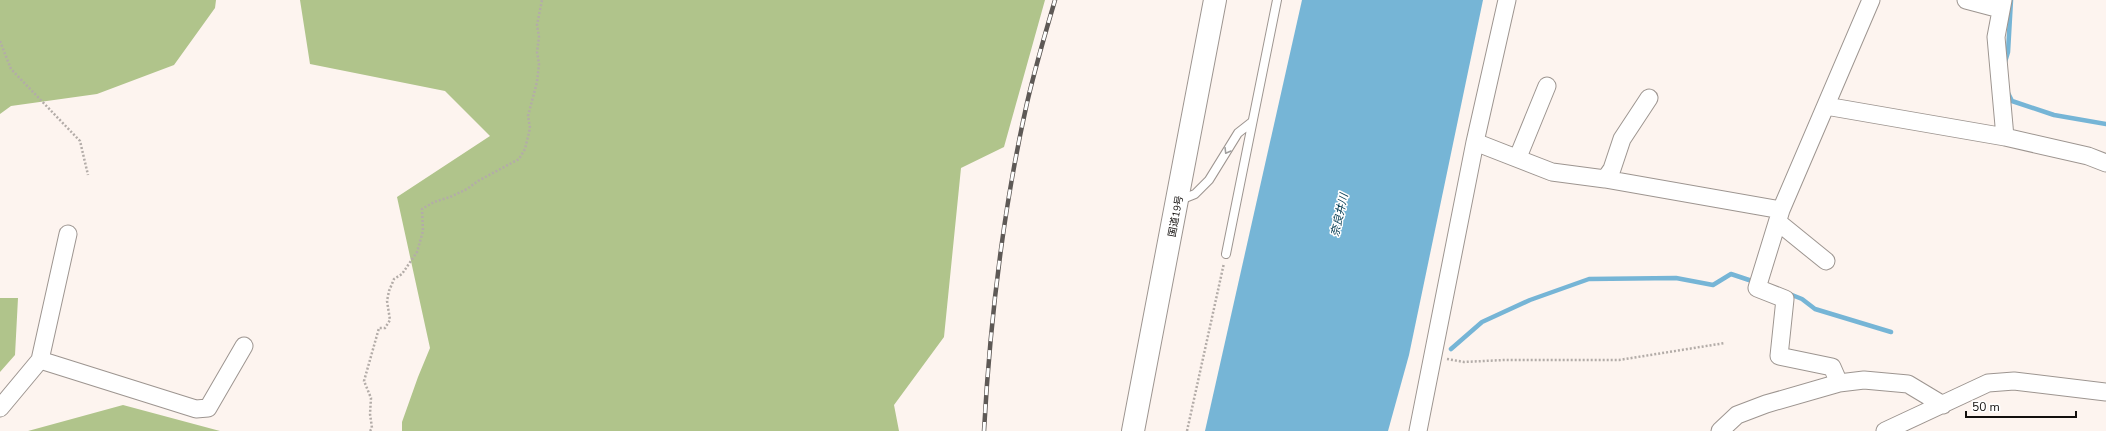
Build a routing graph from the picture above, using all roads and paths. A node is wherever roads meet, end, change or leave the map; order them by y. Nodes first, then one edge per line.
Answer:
1 (542, 0) edge
2 (1215, 0) edge
3 (1277, 0) edge
4 (1507, 0) edge
5 (1871, 0) edge
6 (1966, 0) edge
7 (2002, 4) edge
8 (0, 41) edge
9 (1547, 86) dead end
10 (1649, 98) dead end
11 (1826, 106) junction
12 (1252, 122) junction
13 (2005, 137) junction
14 (1475, 142) junction
15 (1518, 157) junction
16 (2106, 163) edge
17 (88, 175) dead end
18 (1605, 179) junction
19 (1178, 200) junction
20 (1780, 216) junction
21 (68, 234) dead end
22 (1226, 254) joint
23 (1826, 261) dead end
24 (1725, 343) dead end
25 (244, 346) dead end
26 (1434, 356) junction
27 (40, 360) junction
28 (1839, 383) junction
29 (2106, 392) edge
30 (1943, 405) junction
31 (0, 408) edge
32 (370, 431) edge
33 (1134, 431) edge
34 (1187, 431) edge
35 (1418, 431) edge
36 (1720, 431) edge
37 (1885, 431) edge

1 - 32 path
2 - 19 highway, 国道19号
3 - 12 lane
4 - 14 street
5 - 11 street
6 - 7 street
7 - 13 street
8 - 17 path
9 - 15 street
10 - 18 street
11 - 13 street
11 - 20 street
12 -> 19 lane
12 - 22 lane
13 - 16 street
14 - 15 street
14 - 26 street
15 - 18 street
18 - 20 street
19 - 33 highway, 国道19号
20 - 23 street
20 - 28 street
21 - 27 street
22 - 34 path
24 - 26 path
25 - 27 street
26 - 35 street
27 - 31 street
28 - 30 street
28 - 36 street
29 - 30 street
30 - 37 street

